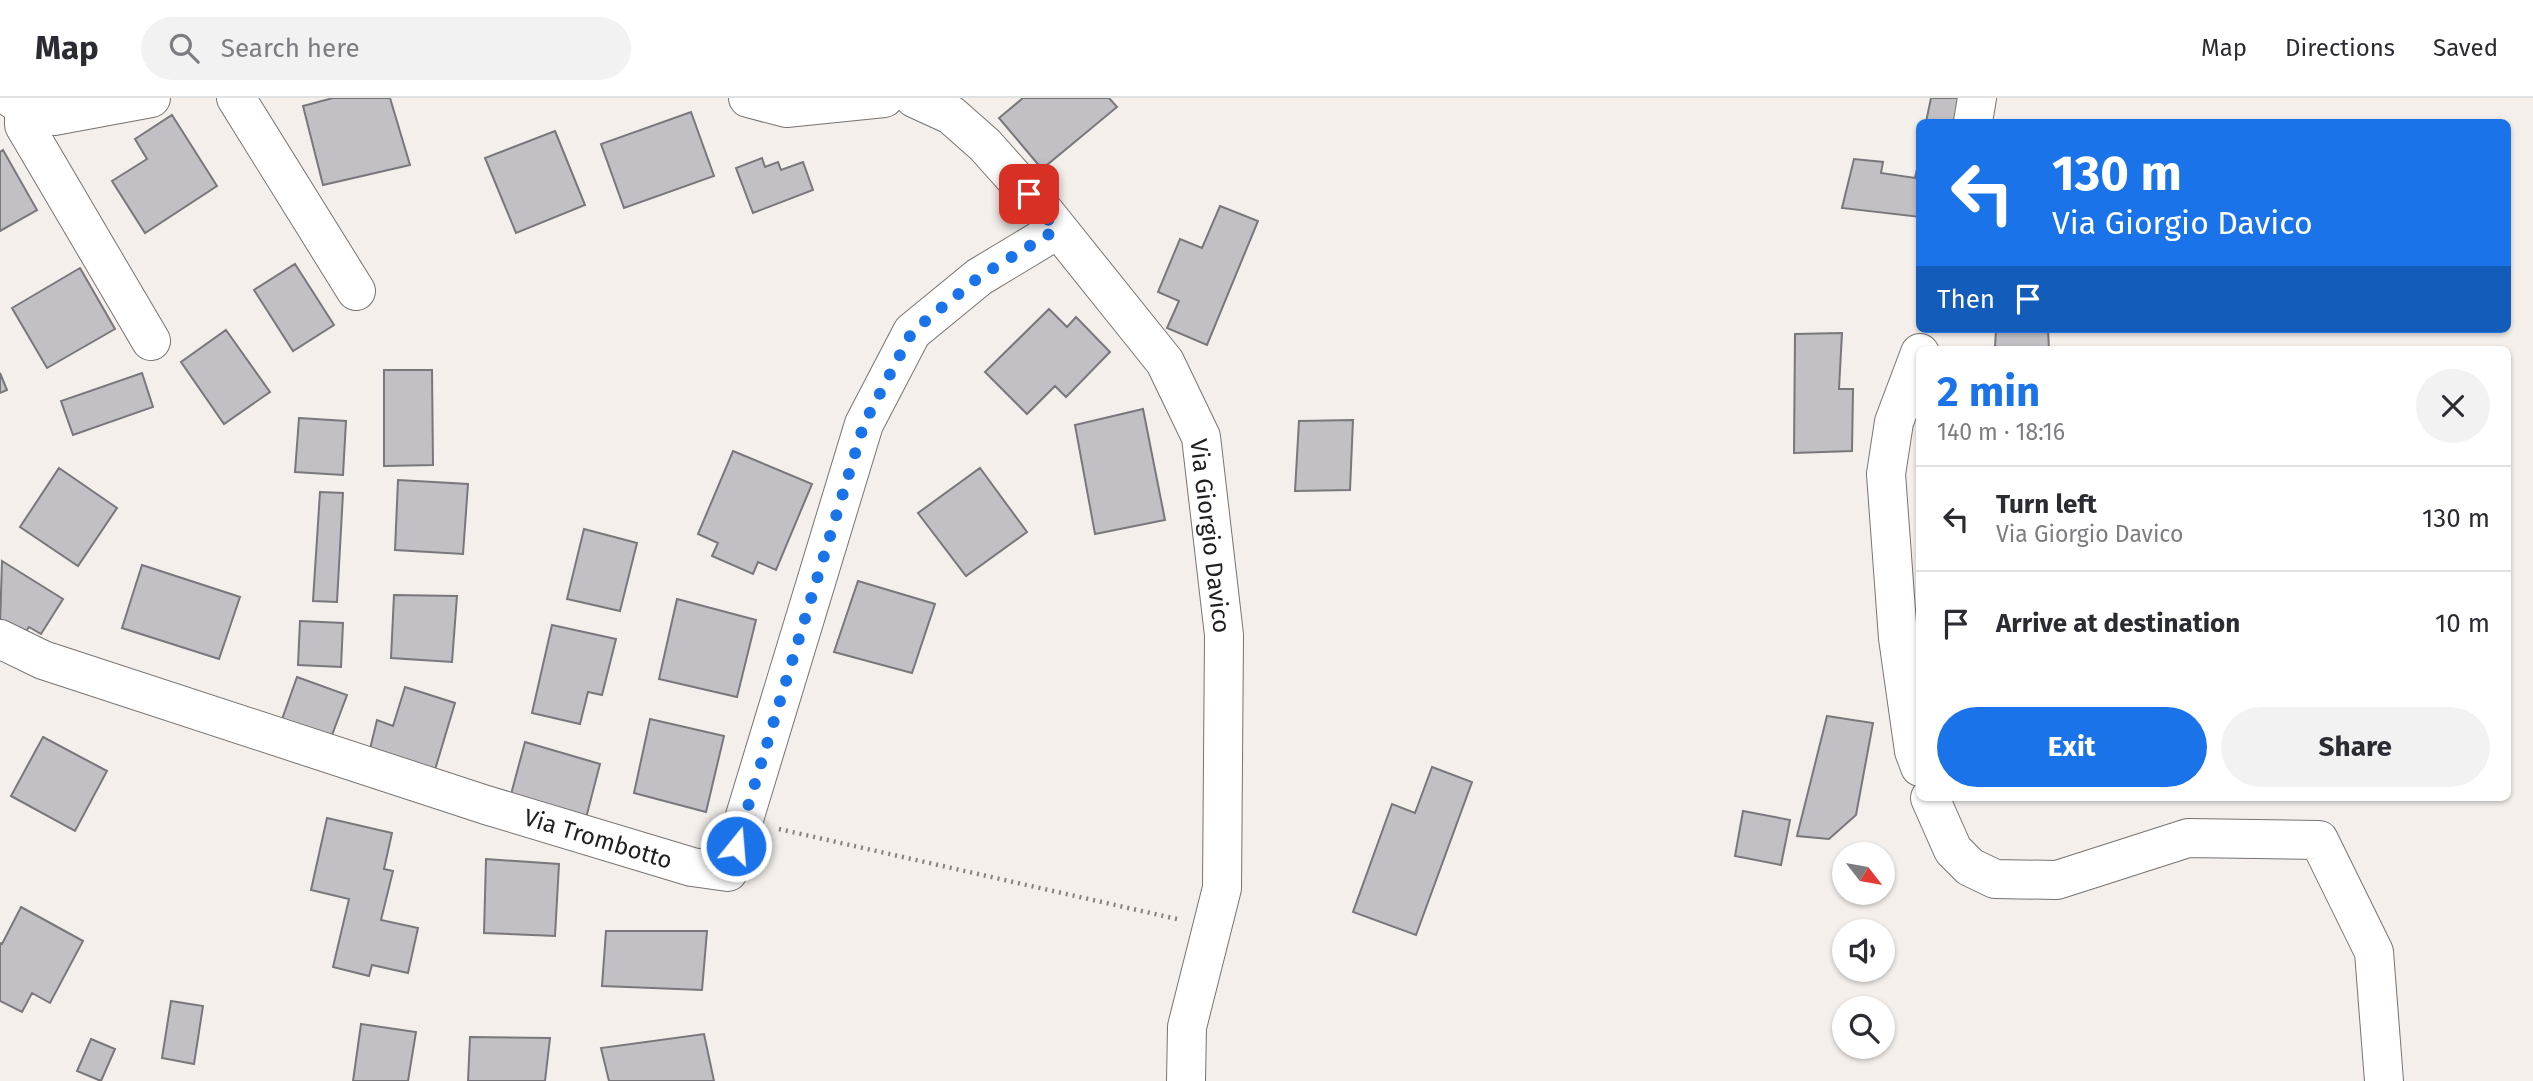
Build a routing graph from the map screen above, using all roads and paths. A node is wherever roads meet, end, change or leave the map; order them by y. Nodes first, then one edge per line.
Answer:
1 (151, 98) edge
2 (236, 98) edge
3 (748, 98) edge
4 (884, 98) edge
5 (914, 98) edge
6 (1977, 98) edge
7 (18, 102) edge
8 (1974, 119) edge
9 (1056, 230) junction
10 (356, 291) dead end
11 (151, 341) dead end
12 (1916, 363) edge
13 (0, 639) edge
14 (1916, 756) edge
15 (1931, 801) edge
16 (743, 821) junction
17 (1212, 927) junction
18 (1186, 1081) edge
19 (2384, 1081) edge

1 - 7 street
2 - 10 street
3 - 4 street
5 - 9 street, Via Giorgio Davico
6 - 8 street
7 - 11 street
9 - 16 street, Via Trombotto
9 - 17 street, Via Giorgio Davico
12 - 14 street
13 - 16 street, Via Trombotto
15 - 19 street
16 - 17 path
17 - 18 street, Via Giorgio Davico

